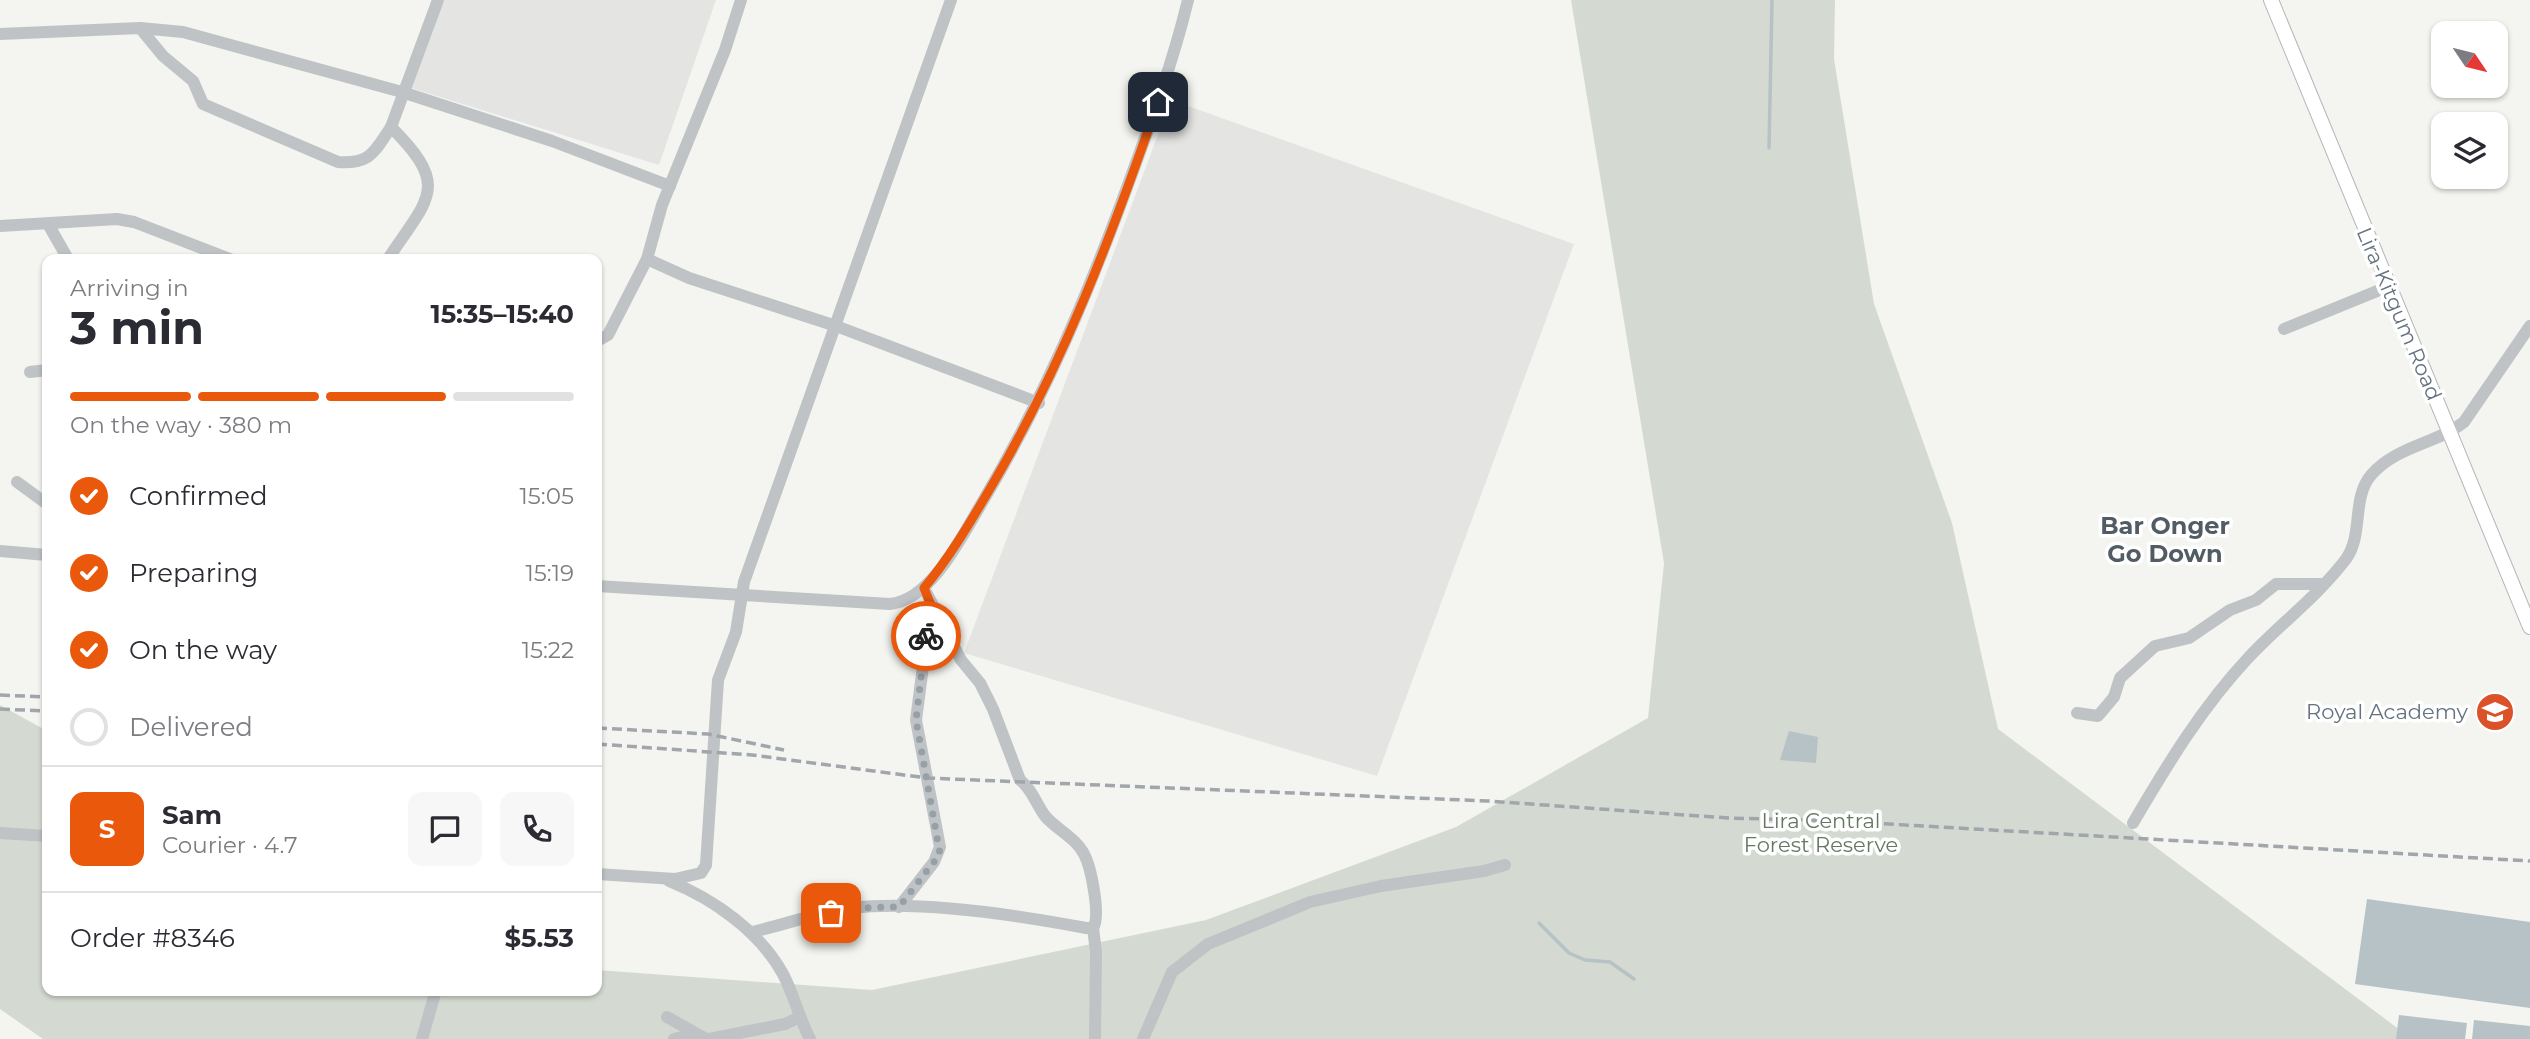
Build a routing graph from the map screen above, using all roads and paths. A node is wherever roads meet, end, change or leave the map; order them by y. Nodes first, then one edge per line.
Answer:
1 (438, 0) edge
2 (741, 0) edge
3 (951, 0) edge
4 (1188, 0) edge
5 (2271, 0) edge
6 (140, 28) junction
7 (0, 34) edge
8 (401, 92) junction
9 (391, 127) junction
10 (670, 186) junction
11 (48, 224) junction
12 (0, 226) edge
13 (65, 254) edge
14 (217, 254) edge
15 (391, 254) edge
16 (647, 259) junction
17 (2387, 287) junction
18 (836, 326) junction
19 (2530, 326) edge
20 (2284, 328) dead end
21 (602, 340) edge
22 (42, 371) edge
23 (30, 372) dead end
24 (1039, 403) junction
25 (2450, 433) junction
26 (17, 482) dead end
27 (42, 500) edge
28 (0, 551) edge
29 (42, 555) edge
30 (2324, 584) junction
31 (602, 586) edge
32 (924, 588) junction
33 (742, 596) junction
34 (931, 605) junction
35 (2530, 627) edge
36 (2077, 713) dead end
37 (2133, 823) dead end
38 (0, 834) edge
39 (42, 836) edge
40 (1505, 864) dead end
41 (602, 874) edge
42 (662, 878) junction
43 (899, 907) junction
44 (1093, 928) junction
45 (752, 932) junction
46 (434, 996) edge
47 (667, 1017) dead end
48 (800, 1017) junction
49 (703, 1037) edge
50 (422, 1039) edge
51 (674, 1039) edge
52 (810, 1039) edge
53 (1095, 1039) edge
54 (1143, 1039) edge

1 - 8 street
2 - 10 street
3 - 18 street
4 - 24 street
5 - 17 main road, Lira-Kitgum Road
6 - 7 street
6 - 8 street
6 - 9 street
8 - 9 street
8 - 10 street
9 - 15 street
10 - 16 street
11 - 12 street
11 - 13 street
11 - 14 street
16 - 18 street
16 - 21 street
17 - 20 street
17 - 25 main road, Lira-Kitgum Road
18 - 24 street
18 - 33 street
19 - 25 street
22 - 23 street
24 - 32 street
25 - 30 street
25 - 35 main road, Lira-Kitgum Road
26 - 27 street
28 - 29 street
30 - 36 street
30 - 37 street
31 - 33 street
32 - 33 street
32 - 34 street
33 - 42 street
34 - 43 street
34 - 44 street
38 - 39 street
40 - 54 street
41 - 42 street
42 - 45 street
43 - 44 street
43 - 45 street
44 - 53 street
45 - 48 street
46 - 50 street
47 - 49 street
48 - 49 street
48 - 52 street
49 - 51 street

